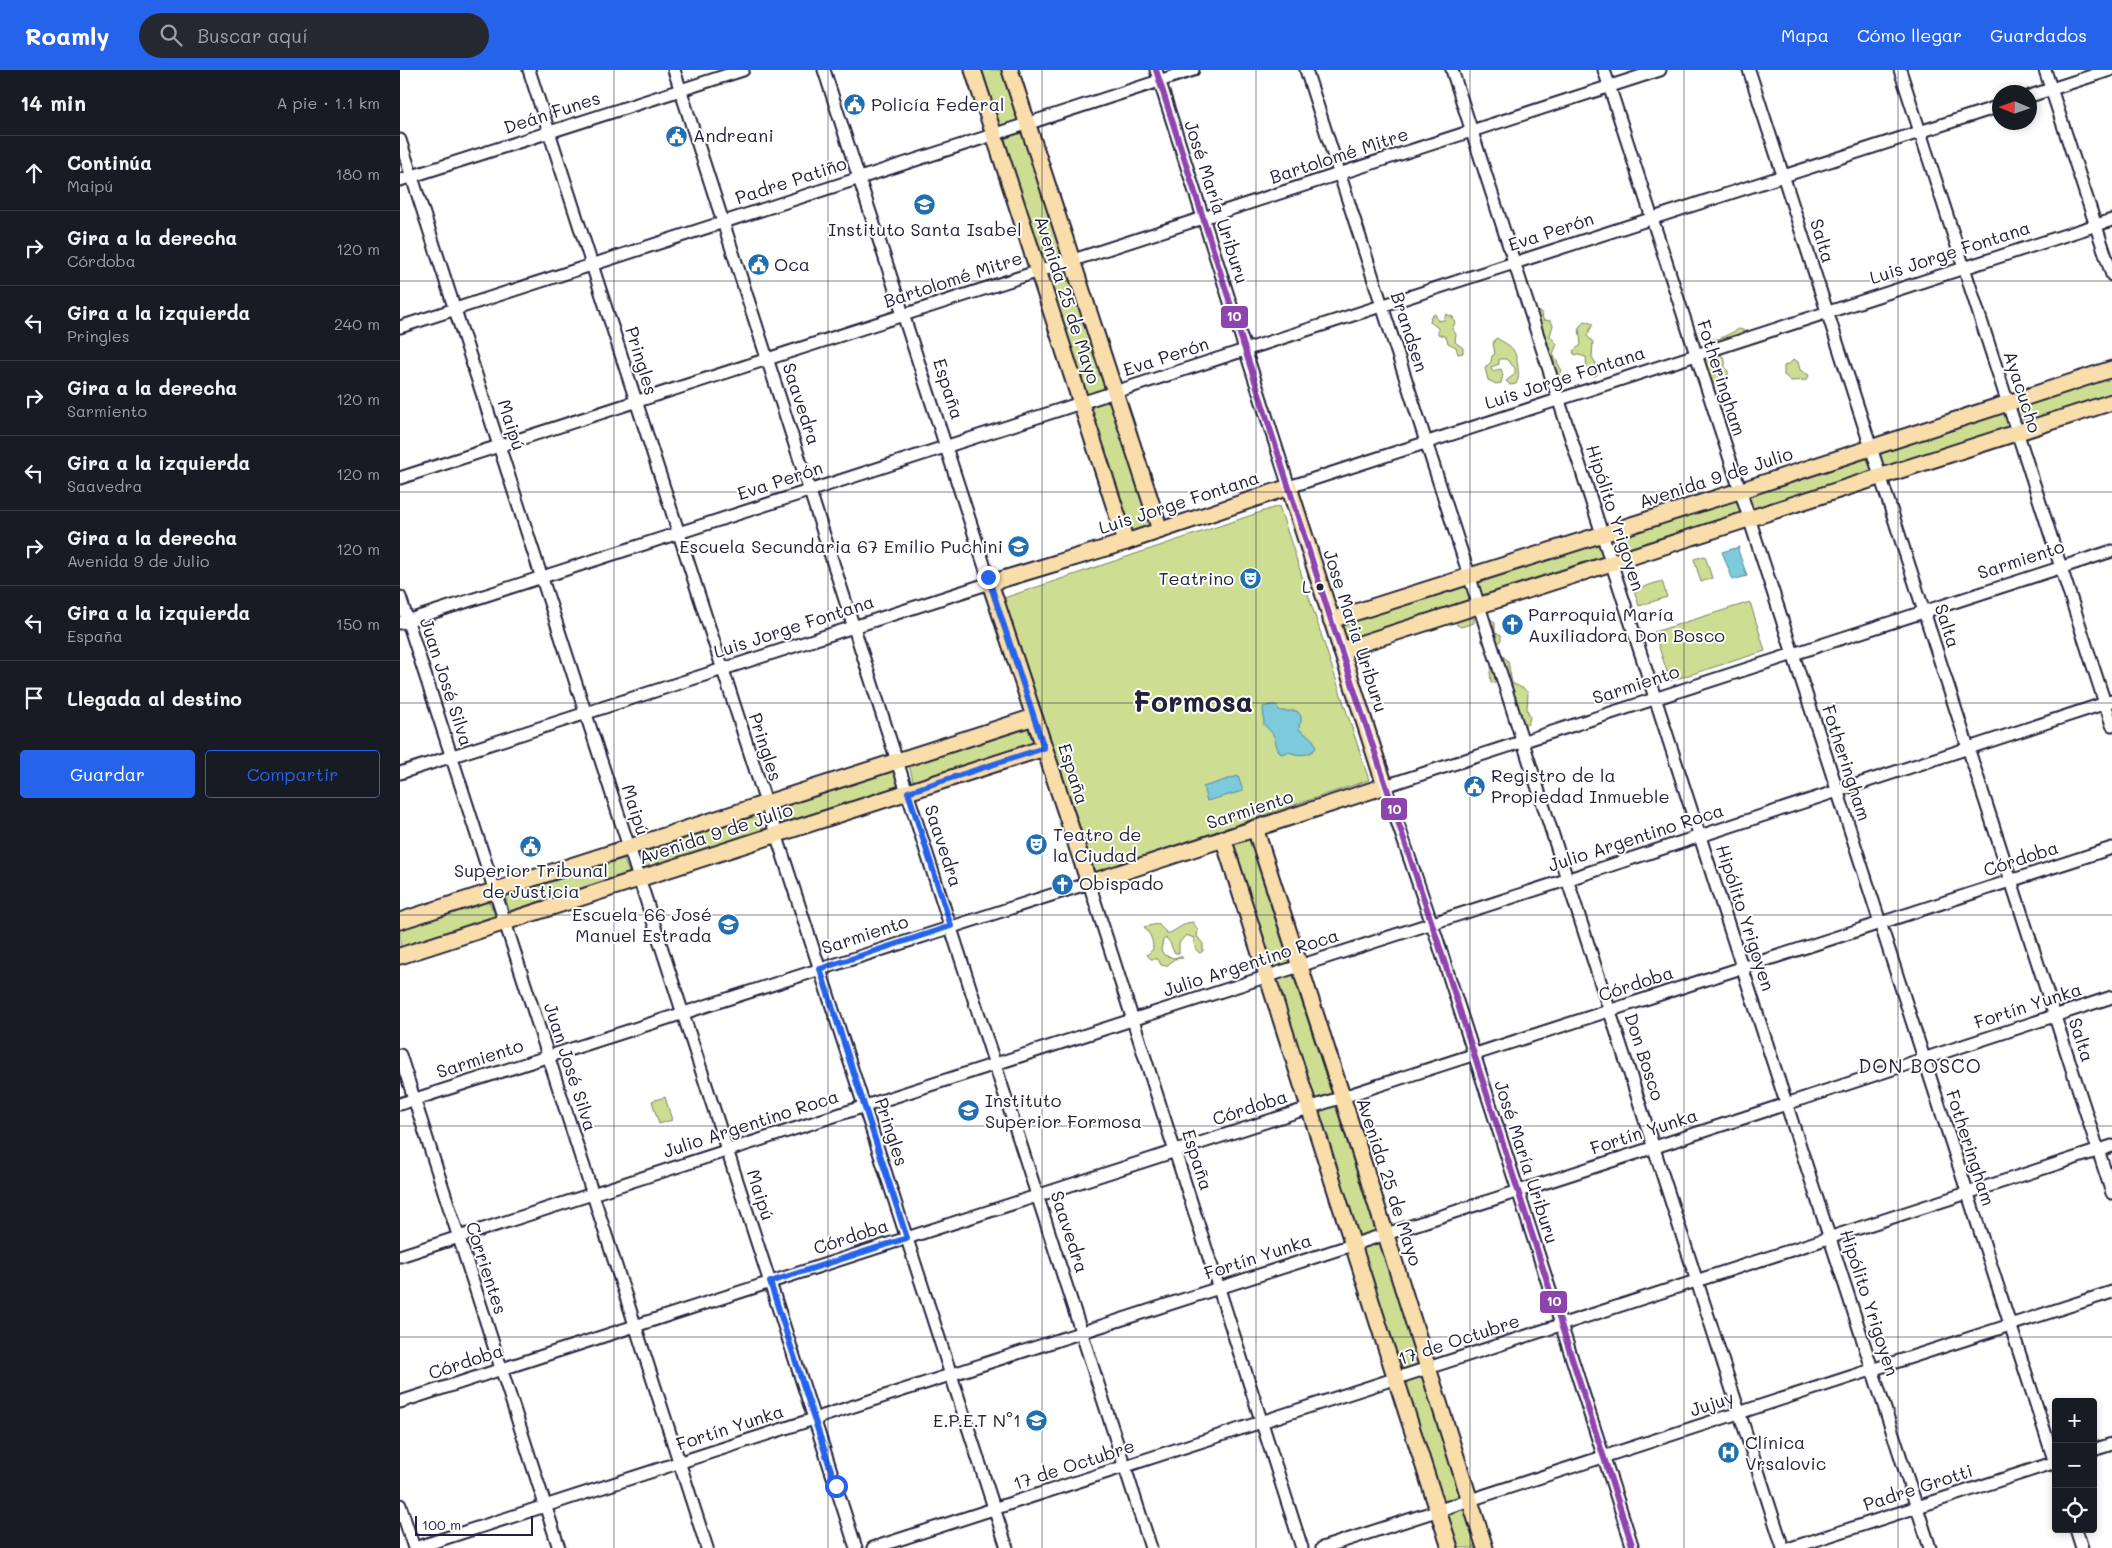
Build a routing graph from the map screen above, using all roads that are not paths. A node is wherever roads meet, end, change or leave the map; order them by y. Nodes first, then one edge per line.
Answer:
1 (529, 70) edge
2 (674, 70) edge
3 (743, 70) edge
4 (824, 70) edge
5 (973, 70) edge
6 (1010, 70) edge
7 (1193, 70) edge
8 (1306, 70) edge
9 (1452, 70) edge
10 (1604, 70) edge
11 (1660, 70) edge
12 (1749, 70) edge
13 (1900, 70) edge
14 (2045, 70) edge
15 (2110, 70) edge
16 (1158, 75) edge
17 (1609, 87) junction
18 (2051, 89) junction
19 (680, 90) junction
20 (2037, 94) edge
21 (1992, 109) edge
22 (1028, 124) junction
23 (1472, 131) junction
24 (1920, 132) junction
25 (549, 133) junction
26 (994, 135) junction
27 (400, 140) edge
28 (1340, 174) junction
29 (411, 176) junction
30 (1784, 176) junction
31 (859, 177) junction
32 (400, 180) edge
33 (1203, 218) junction
34 (1652, 218) junction
35 (2112, 220) edge
36 (724, 222) junction
37 (2096, 225) junction
38 (1072, 261) junction
39 (1515, 262) junction
40 (592, 264) junction
41 (1963, 269) junction
42 (1038, 272) junction
43 (2112, 276) edge
44 (1382, 306) junction
45 (455, 309) junction
46 (1826, 312) junction
47 (904, 314) junction
48 (400, 327) edge
49 (1245, 349) junction
50 (1695, 355) junction
51 (768, 358) junction
52 (2112, 369) edge
53 (1115, 392) junction
54 (1558, 400) junction
55 (635, 402) junction
56 (1081, 402) junction
57 (2112, 402) edge
58 (2008, 404) junction
59 (2016, 433) junction
60 (1427, 443) junction
61 (499, 445) junction
62 (946, 446) junction
63 (1871, 448) junction
64 (1880, 476) junction
65 (400, 478) edge
66 (1289, 487) junction
67 (810, 490) junction
68 (1739, 491) junction
69 (1748, 519) junction
70 (1160, 530) junction
71 (678, 533) junction
72 (1602, 534) junction
73 (1126, 542) junction
74 (2112, 551) edge
75 (1610, 563) junction
76 (2060, 568) junction
77 (542, 577) junction
78 (1470, 577) junction
79 (990, 583) junction
80 (400, 597) edge
81 (1479, 605) junction
82 (1923, 611) junction
83 (1331, 620) junction
84 (404, 622) edge
85 (853, 627) junction
86 (1342, 650) junction
87 (1792, 655) junction
88 (722, 670) junction
89 (1655, 698) junction
90 (2108, 702) edge
91 (586, 713) junction
92 (1034, 717) junction
93 (2112, 725) edge
94 (1524, 742) junction
95 (1044, 748) junction
96 (1968, 748) junction
97 (452, 757) junction
98 (897, 760) junction
99 (400, 773) edge
100 (1385, 786) junction
101 (1837, 791) junction
102 (908, 792) junction
103 (766, 804) junction
104 (1255, 828) junction
105 (776, 834) junction
106 (1700, 835) junction
107 (1223, 838) junction
108 (629, 848) junction
109 (2112, 848) edge
110 (639, 878) junction
111 (1569, 879) junction
112 (2012, 880) junction
113 (1089, 883) junction
114 (495, 890) junction
115 (400, 921) edge
116 (505, 922) junction
117 (1431, 922) junction
118 (1880, 924) junction
119 (951, 926) junction
120 (400, 956) edge
121 (1299, 965) junction
122 (1742, 967) junction
123 (820, 969) junction
124 (1267, 976) junction
125 (2112, 997) edge
126 (1611, 1010) junction
127 (683, 1014) junction
128 (2055, 1016) junction
129 (1131, 1020) junction
130 (400, 1055) edge
131 (1474, 1055) junction
132 (548, 1057) junction
133 (1923, 1059) junction
134 (995, 1063) junction
135 (1342, 1096) junction
136 (414, 1100) junction
137 (400, 1104) edge
138 (1786, 1104) junction
139 (864, 1106) junction
140 (1309, 1107) junction
141 (2112, 1146) edge
142 (1655, 1148) junction
143 (727, 1150) junction
144 (1174, 1151) junction
145 (2098, 1151) junction
146 (1517, 1192) junction
147 (1967, 1193) junction
148 (2112, 1193) edge
149 (592, 1194) junction
150 (1038, 1194) junction
151 (1386, 1233) junction
152 (458, 1237) junction
153 (907, 1238) junction
154 (1830, 1238) junction
155 (1352, 1244) junction
156 (400, 1256) edge
157 (1698, 1281) junction
158 (770, 1282) junction
159 (1219, 1288) junction
160 (2112, 1292) edge
161 (635, 1326) junction
162 (1561, 1326) junction
163 (2009, 1326) junction
164 (1083, 1332) junction
165 (501, 1368) junction
166 (1428, 1368) junction
167 (1873, 1370) junction
168 (951, 1376) junction
169 (1396, 1379) junction
170 (400, 1402) edge
171 (1740, 1413) junction
172 (814, 1418) junction
173 (1262, 1422) junction
174 (2112, 1444) edge
175 (2097, 1449) edge
176 (2052, 1455) edge
177 (1603, 1457) junction
178 (679, 1463) junction
179 (2052, 1465) edge
180 (1126, 1466) junction
181 (1470, 1501) junction
182 (400, 1505) edge
183 (546, 1506) junction
184 (1917, 1507) junction
185 (994, 1509) junction
186 (1438, 1511) junction
187 (2077, 1533) edge
188 (415, 1548) edge
189 (559, 1548) edge
190 (707, 1548) edge
191 (856, 1548) edge
192 (873, 1548) edge
193 (1007, 1548) edge
194 (1151, 1548) edge
195 (1302, 1548) edge
196 (1322, 1548) edge
197 (1450, 1548) edge
198 (1485, 1548) edge
199 (1633, 1548) edge
200 (1784, 1548) edge
201 (1791, 1548) edge
202 (1930, 1548) edge
203 (2082, 1548) edge

1 - 25 street, Pringles
2 - 19 street, Saavedra
3 - 19 street, Deán Funes
4 - 31 street, España
5 - 26 main road, Avenida 25 de Mayo
6 - 22 main road, Avenida 25 de Mayo
7 - 16 street, Padre Patiño
8 - 28 street, Brandsen
9 - 23 street, Hipólito Yrigoyen
10 - 17 street, Fotheringham
11 - 17 street, Bartolomé Mitre
12 - 30 street, Salta
13 - 24 street, Ayacucho
14 - 18 street
15 - 18 street
16 - 22 street, Padre Patiño
16 - 33 street, José María Uriburu
17 - 23 street, Bartolomé Mitre
17 - 34 street, Fotheringham
18 - 20 street
18 - 37 street
19 - 25 street, Deán Funes
19 - 36 street, Saavedra
21 - 24 street, Eva Perón
22 - 26 street, Padre Patiño
22 - 38 main road, Avenida 25 de Mayo
23 - 28 street, Bartolomé Mitre
23 - 39 street, Hipólito Yrigoyen
24 - 30 street, Eva Perón
24 - 41 street, Ayacucho
25 - 29 street, Deán Funes
25 - 40 street, Pringles
26 - 31 street, Padre Patiño
26 - 42 main road, Avenida 25 de Mayo
27 - 29 street, Maipú
28 - 33 street, Bartolomé Mitre
28 - 44 street, Brandsen
29 - 32 street, Deán Funes
29 - 45 street, Maipú
30 - 34 street, Eva Perón
30 - 46 street, Salta
31 - 36 street, Padre Patiño
31 - 47 street, España
33 - 38 street, Bartolomé Mitre
33 - 49 street, José María Uriburu
34 - 39 street, Eva Perón
34 - 50 street, Fotheringham
35 - 37 street, Luis Jorge Fontana
36 - 40 street, Padre Patiño
36 - 51 street, Saavedra
37 - 41 street, Luis Jorge Fontana
37 - 43 street
38 - 42 street, Bartolomé Mitre
38 - 53 main road, Avenida 25 de Mayo
39 - 44 street, Eva Perón
39 - 54 street, Hipólito Yrigoyen
40 - 45 street, Padre Patiño
40 - 55 street, Pringles
41 - 46 street, Luis Jorge Fontana
41 - 58 street, Ayacucho
42 - 47 street, Bartolomé Mitre
42 - 56 main road, Avenida 25 de Mayo
44 - 49 street, Eva Perón
44 - 60 street, Brandsen
45 - 48 street, Padre Patiño
45 - 61 street, Maipú
46 - 50 street, Luis Jorge Fontana
46 - 63 street, Salta
47 - 51 street, Bartolomé Mitre
47 - 62 street, España
49 - 53 street, Eva Perón
49 - 66 street, José María Uriburu
50 - 54 street, Luis Jorge Fontana
50 - 68 street, Fotheringham
51 - 55 street, Bartolomé Mitre
51 - 67 street, Saavedra
52 - 58 main road, Avenida 9 de Julio
53 - 56 street, Eva Perón
53 - 70 main road, Avenida 25 de Mayo
54 - 60 street, Luis Jorge Fontana
54 - 72 street, Hipólito Yrigoyen
55 - 61 street, Bartolomé Mitre
55 - 71 street, Pringles
56 - 62 street, Eva Perón
56 - 73 main road, Avenida 25 de Mayo
57 - 59 main road
58 - 59 street, Ayacucho
58 - 63 main road, Avenida 9 de Julio
59 - 64 main road
59 - 76 street, Ayacucho
60 - 66 street, Luis Jorge Fontana
60 - 78 street, Brandsen
61 - 65 street, Bartolomé Mitre
61 - 77 street, Maipú
62 - 67 street, Eva Perón
62 - 79 street, España
63 - 64 street, Salta
63 - 68 main road, Avenida 9 de Julio
64 - 69 main road
64 - 82 street, Salta
66 - 70 main road, Luis Jorge Fontana
66 - 83 main road, Jose Maria Uriburu
67 - 71 street, Eva Perón
67 - 85 street, Saavedra
68 - 69 street, Fotheringham
68 - 72 main road, Avenida 9 de Julio
69 - 75 main road
69 - 87 street, Fotheringham
70 - 73 main road, Luis Jorge Fontana
71 - 77 street, Eva Perón
71 - 88 street, Pringles
72 - 75 street, Hipólito Yrigoyen
72 - 78 main road, Avenida 9 de Julio
73 - 79 main road, Luis Jorge Fontana
74 - 76 street, Sarmiento
75 - 81 main road
75 - 89 street, Hipólito Yrigoyen
76 - 82 street, Sarmiento
76 - 90 street, Ayacucho
77 - 84 street, Eva Perón
77 - 91 street, Maipú
78 - 81 street, Brandsen
78 - 83 main road, Avenida 9 de Julio
79 - 85 street, Luis Jorge Fontana
79 - 92 main road, España
80 - 84 street, Juan José Silva
81 - 86 main road
81 - 94 street, Don Bosco
82 - 87 street, Sarmiento
82 - 96 street, Salta
83 - 86 main road, Jose Maria Uriburu
84 - 97 street, Juan José Silva
85 - 88 street, Luis Jorge Fontana
85 - 98 street, Saavedra
86 - 100 main road, Jose Maria Uriburu
87 - 89 street, Sarmiento
87 - 101 street, Fotheringham
88 - 91 street, Luis Jorge Fontana
88 - 103 street, Pringles
89 - 94 street, Sarmiento
89 - 106 street, Hipólito Yrigoyen
90 - 93 street, Ayacucho
90 - 96 street, Julio Argentino Roca
91 - 97 street, Luis Jorge Fontana
91 - 108 street, Maipú
92 - 95 main road, España
92 - 98 main road, Avenida 9 de Julio
94 - 100 street, Sarmiento
94 - 111 street, Don Bosco
95 - 102 main road, Avenida 9 de Julio
95 - 113 main road, España
96 - 101 street, Julio Argentino Roca
96 - 112 street, Salta
97 - 99 street, Luis Jorge Fontana
97 - 114 street, Juan José Silva
98 - 102 street, Saavedra
98 - 103 main road, Avenida 9 de Julio
100 - 104 main road, Sarmiento
100 - 117 street, José María Uriburu
101 - 106 street, Julio Argentino Roca
101 - 118 street, Fotheringham
102 - 105 main road, Avenida 9 de Julio
102 - 119 street, Saavedra
103 - 105 street, Pringles
103 - 108 main road, Avenida 9 de Julio
104 - 107 main road, Sarmiento
104 - 121 main road, Avenida 25 de Mayo
105 - 110 main road, Avenida 9 de Julio
105 - 123 street, Pringles
106 - 111 street, Julio Argentino Roca
106 - 122 street, Hipólito Yrigoyen
107 - 113 main road, Sarmiento
107 - 124 main road
108 - 110 street, Maipú
108 - 114 main road, Avenida 9 de Julio
109 - 112 street, Córdoba
110 - 116 main road, Avenida 9 de Julio
110 - 127 street, Maipú
111 - 117 street, Julio Argentino Roca
111 - 126 street, Don Bosco
112 - 118 street, Córdoba
112 - 128 street, Salta
113 - 119 street, Sarmiento
113 - 129 street, España
114 - 115 main road, Avenida 9 de Julio
114 - 116 street, Juan José Silva
116 - 120 main road, Avenida 9 de Julio
116 - 132 street, Juan José Silva
117 - 121 street, Julio Argentino Roca
117 - 131 street, José María Uriburu
118 - 122 street, Córdoba
118 - 133 street, Fotheringham
119 - 123 street, Sarmiento
119 - 134 street, Saavedra
121 - 124 street, Julio Argentino Roca
121 - 135 main road, Avenida 25 de Mayo
122 - 126 street, Córdoba
122 - 138 street, Hipólito Yrigoyen
123 - 127 street, Sarmiento
123 - 139 street, Pringles
124 - 129 street, Julio Argentino Roca
124 - 140 main road
125 - 128 street, Fortín Yunka
126 - 131 street, Córdoba
126 - 142 street, Don Bosco
127 - 132 street, Sarmiento
127 - 143 street, Maipú
128 - 133 street, Fortín Yunka
128 - 145 street, Salta
129 - 134 street, Julio Argentino Roca
129 - 144 street, España
130 - 136 street, Corrientes
131 - 135 street, Córdoba
131 - 146 street, José María Uriburu
132 - 136 street, Sarmiento
132 - 149 street, Juan José Silva
133 - 138 street, Fortín Yunka
133 - 147 street, Fotheringham
134 - 139 street, Julio Argentino Roca
134 - 150 street, Saavedra
135 - 140 street, Córdoba
135 - 151 main road, Avenida 25 de Mayo
136 - 137 street, Sarmiento
136 - 152 street, Corrientes
138 - 142 street, Fortín Yunka
138 - 154 street, Hipólito Yrigoyen
139 - 143 street, Julio Argentino Roca
139 - 153 street, Pringles
140 - 144 street, Córdoba
140 - 155 main road
141 - 145 street, 17 de Octubre
142 - 146 street, Fortín Yunka
142 - 157 street, Don Bosco
143 - 149 street, Julio Argentino Roca
143 - 158 street, Maipú
144 - 150 street, Córdoba
144 - 159 street, España
145 - 147 street, 17 de Octubre
145 - 148 street, Salta
146 - 151 street, Fortín Yunka
146 - 162 street, José María Uriburu
147 - 154 street, 17 de Octubre
147 - 163 street, Fotheringham
149 - 152 street, Julio Argentino Roca
149 - 161 street, Juan José Silva
150 - 153 street, Córdoba
150 - 164 street, Saavedra
151 - 155 street, Fortín Yunka
151 - 166 main road, Avenida 25 de Mayo
152 - 156 street, Julio Argentino Roca
152 - 165 street, Corrientes
153 - 158 street, Córdoba
153 - 168 street, Pringles
154 - 157 street, 17 de Octubre
154 - 167 street, Hipólito Yrigoyen
155 - 159 street, Fortín Yunka
155 - 169 main road
157 - 162 street, 17 de Octubre
157 - 171 street, Don Bosco
158 - 161 street, Córdoba
158 - 172 street, Maipú
159 - 164 street, Fortín Yunka
159 - 173 street, España
160 - 163 street, Jujuy
161 - 165 street, Córdoba
161 - 178 street, Juan José Silva
162 - 166 street, 17 de Octubre
162 - 177 street, José María Uriburu
163 - 167 street, Jujuy
163 - 176 street, Fotheringham
164 - 168 street, Fortín Yunka
164 - 180 street, Saavedra
165 - 170 street, Córdoba
165 - 183 street, Corrientes
166 - 169 street, 17 de Octubre
166 - 181 main road, Avenida 25 de Mayo
167 - 171 street, Jujuy
167 - 184 street, Hipólito Yrigoyen
168 - 172 street, Fortín Yunka
168 - 185 street, Pringles
169 - 173 street, 17 de Octubre
169 - 186 main road
171 - 177 street, Jujuy
171 - 200 street, Don Bosco
172 - 178 street, Fortín Yunka
172 - 191 street, Maipú
173 - 180 street, 17 de Octubre
173 - 195 street, España
174 - 175 street
177 - 181 street, Jujuy
177 - 199 street, José María Uriburu
178 - 183 street, Fortín Yunka
178 - 190 street, Juan José Silva
179 - 184 street, Padre Grotti
180 - 185 street, 17 de Octubre
180 - 194 street, Saavedra
181 - 186 street, Jujuy
181 - 198 main road, Avenida 25 de Mayo
182 - 188 street
183 - 188 street, Fortín Yunka
183 - 189 street, Corrientes
184 - 201 street, Padre Grotti
184 - 202 street, Hipólito Yrigoyen
185 - 192 street, 17 de Octubre
185 - 193 street, Pringles
186 - 196 street, Jujuy
186 - 197 main road
187 - 203 street

